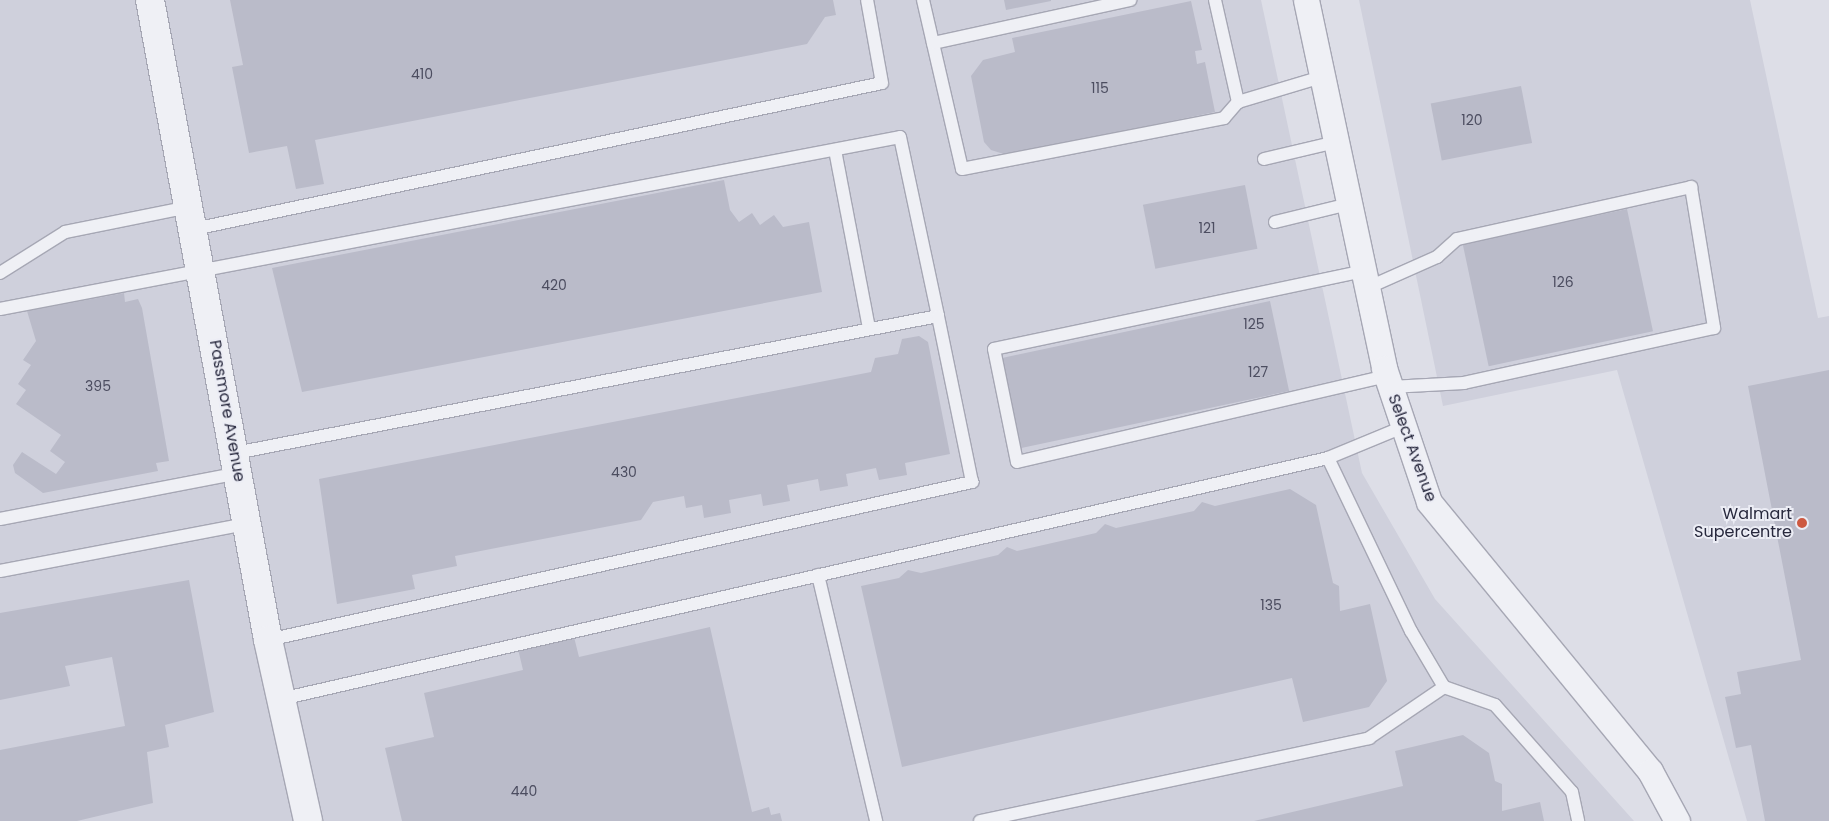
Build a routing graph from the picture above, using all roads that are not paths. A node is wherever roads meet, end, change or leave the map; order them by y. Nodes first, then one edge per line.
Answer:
1 (150, 0) edge
2 (866, 0) edge
3 (923, 0) edge
4 (1130, 0) edge
5 (1215, 0) edge
6 (1306, 0) edge
7 (933, 43) junction
8 (1322, 77) junction
9 (1238, 102) junction
10 (1336, 142) junction
11 (835, 150) junction
12 (1264, 159) dead end
13 (1349, 204) junction
14 (192, 218) junction
15 (1275, 222) dead end
16 (0, 273) edge
17 (201, 273) junction
18 (1365, 280) junction
19 (0, 309) edge
20 (938, 316) junction
21 (869, 329) junction
22 (1388, 381) junction
23 (1403, 427) junction
24 (1328, 458) junction
25 (237, 463) junction
26 (0, 519) edge
27 (247, 524) junction
28 (0, 571) edge
29 (818, 575) junction
30 (268, 640) junction
31 (1444, 687) junction
32 (281, 700) junction
33 (308, 821) edge
34 (876, 821) edge
35 (980, 821) edge
36 (1578, 821) edge
37 (1677, 821) edge

1 - 14 street, Passmore Avenue
2 - 14 lane
3 - 7 lane
4 - 7 lane
5 - 9 lane
6 - 8 street, Select Avenue
7 - 9 lane
8 - 9 lane
8 - 10 street, Select Avenue
10 - 12 lane
10 - 13 street, Select Avenue
11 - 17 lane
11 - 20 lane
11 - 21 lane
13 - 15 lane
13 - 18 street, Select Avenue
14 - 16 lane
14 - 17 street, Passmore Avenue
17 - 19 lane
17 - 25 street, Passmore Avenue
18 - 22 street, Select Avenue
18 - 22 lane
18 - 22 lane
20 - 21 lane
20 - 30 lane
21 - 25 lane
22 - 23 street, Select Avenue
23 - 24 lane
23 - 37 street, Select Avenue
24 - 29 lane
24 - 31 lane
25 - 26 lane
25 - 27 street, Passmore Avenue
27 - 28 lane
27 - 30 street, Passmore Avenue
29 - 32 lane
29 - 34 lane
30 - 32 street, Passmore Avenue
31 - 35 lane
31 - 36 lane
32 - 33 street, Passmore Avenue

